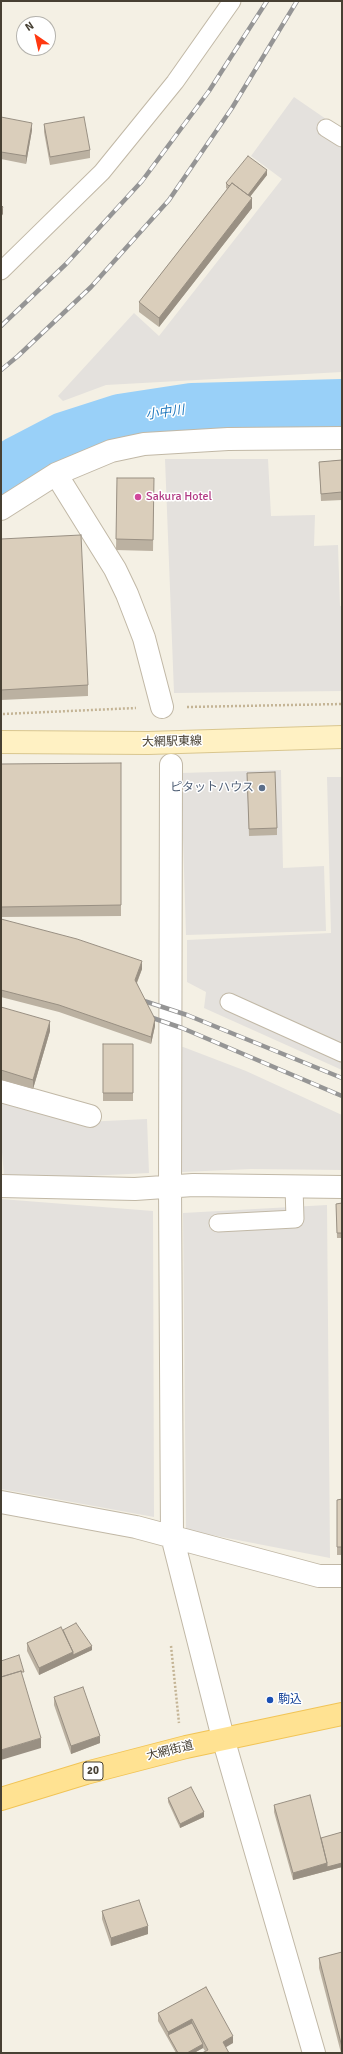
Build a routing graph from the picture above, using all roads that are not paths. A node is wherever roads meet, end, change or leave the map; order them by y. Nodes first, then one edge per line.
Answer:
1 (232, 1) edge
2 (326, 128) dead end
3 (342, 138) edge
4 (1, 271) edge
5 (342, 438) edge
6 (56, 474) junction
7 (1, 509) edge
8 (162, 707) dead end
9 (342, 737) edge
10 (1, 742) edge
11 (171, 765) dead end
12 (229, 1002) dead end
13 (342, 1053) edge
14 (1, 1091) edge
15 (90, 1116) dead end
16 (1, 1186) edge
17 (170, 1187) junction
18 (294, 1187) junction
19 (342, 1187) edge
20 (218, 1223) dead end
21 (1, 1502) edge
22 (172, 1536) junction
23 (342, 1576) edge
24 (342, 1714) edge
25 (223, 1738) junction
26 (1, 1799) edge
27 (314, 2053) edge

1 - 4 lane
2 - 3 lane
5 - 6 street
6 - 7 street
6 - 8 street
9 - 10 street, 大網駅東線
11 - 17 street
12 - 13 lane
14 - 15 street
16 - 17 street
17 - 18 street
17 - 22 street
18 - 19 street
18 - 20 lane
21 - 22 street
22 - 23 street
22 - 25 street
24 - 25 main road, 大網街道 / 20
25 - 26 main road, 大網街道 / 20
25 - 27 street

